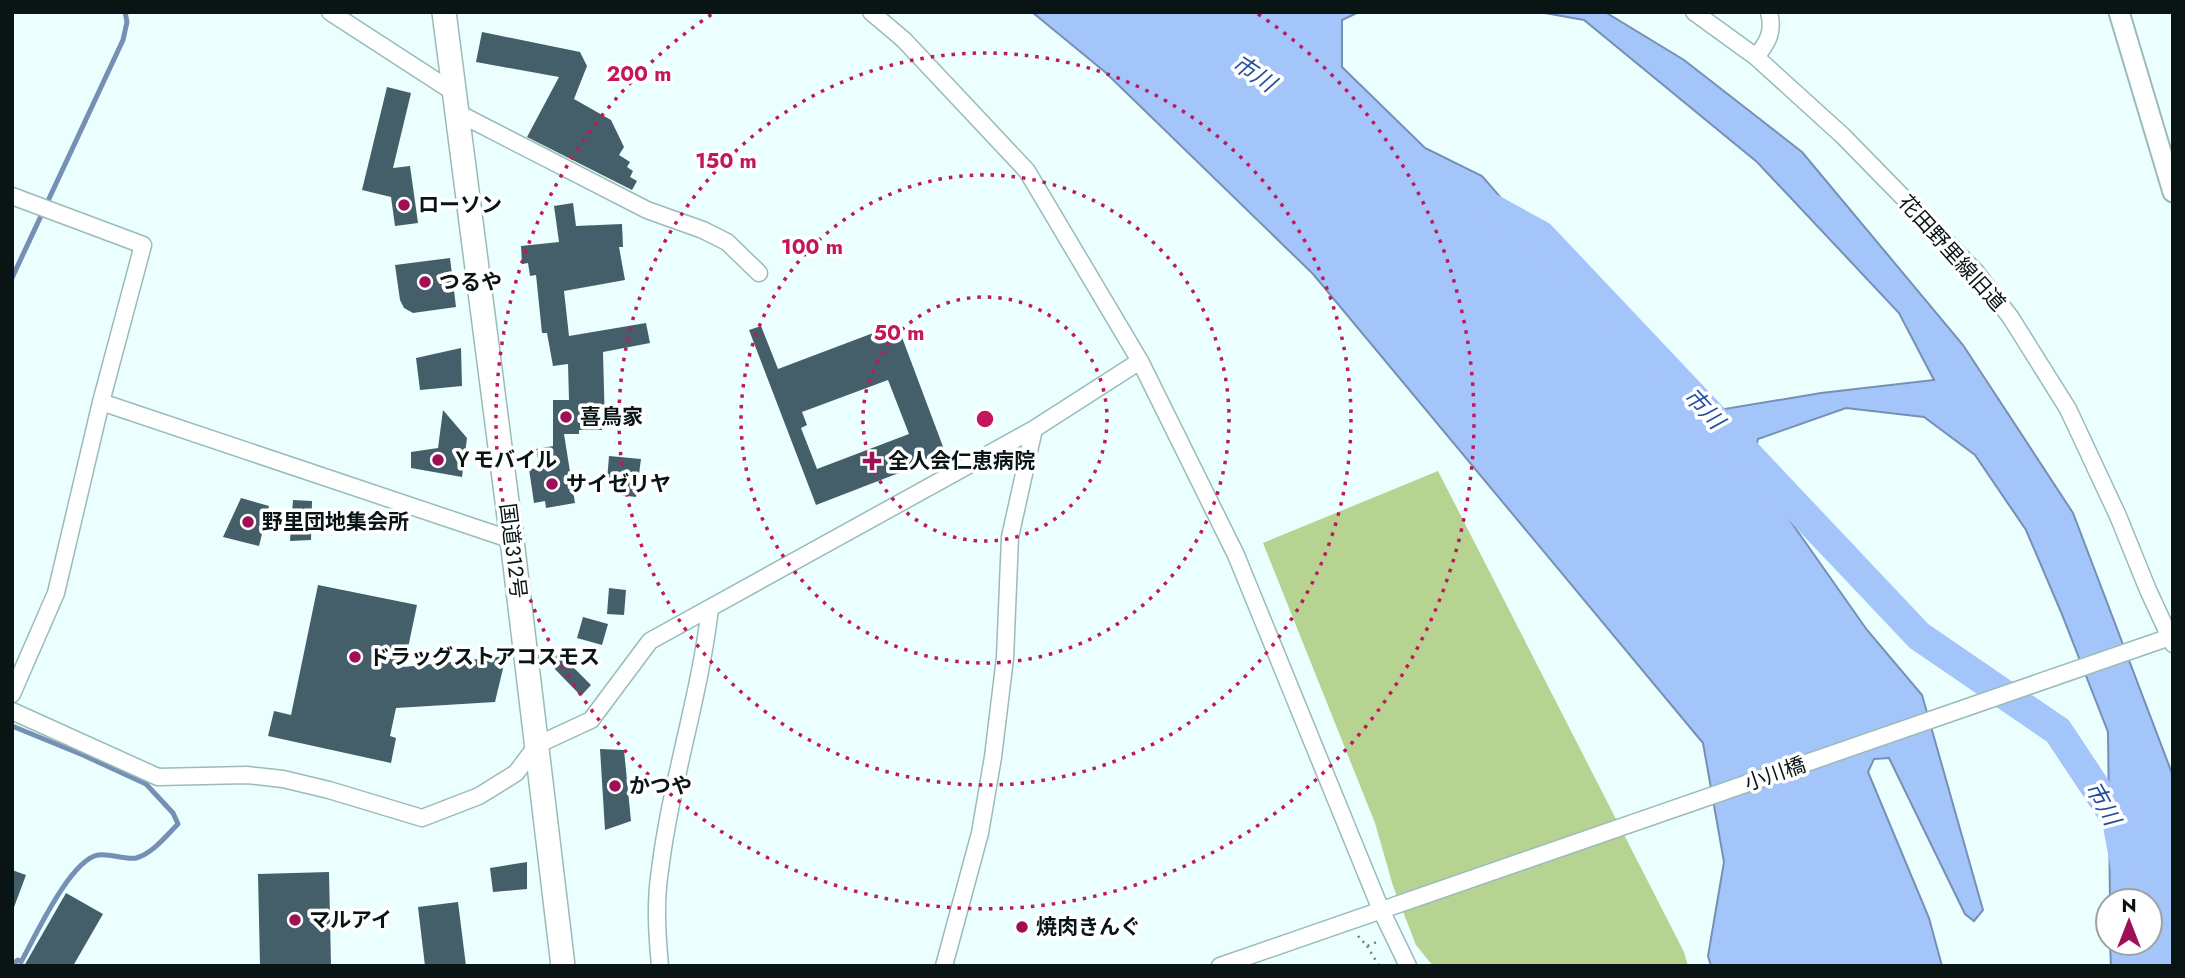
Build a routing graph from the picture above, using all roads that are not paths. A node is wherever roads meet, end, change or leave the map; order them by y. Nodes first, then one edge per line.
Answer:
1 (330, 12) edge
2 (444, 12) edge
3 (872, 12) edge
4 (1694, 12) edge
5 (1769, 12) edge
6 (2119, 12) edge
7 (1756, 57) junction
8 (457, 103) junction
9 (2173, 192) edge
10 (12, 196) edge
11 (759, 273) dead end
12 (1140, 361) junction
13 (101, 402) junction
14 (1034, 429) junction
15 (512, 540) junction
16 (710, 608) junction
17 (2168, 640) edge
18 (12, 694) edge
19 (12, 711) edge
20 (537, 745) junction
21 (1387, 908) junction
22 (563, 966) edge
23 (660, 966) edge
24 (944, 966) edge
25 (1220, 966) edge
26 (1408, 966) edge

1 - 8 street
2 - 8 highway, 国道312号
3 - 12 street
4 - 7 street, 花田野里線旧道
5 - 7 street
6 - 9 main road
7 - 17 street, 花田野里線旧道
8 - 11 street
8 - 15 highway, 国道312号
10 - 13 street
12 - 14 street
12 - 21 street
13 - 15 street
13 - 18 street
14 - 16 street
14 - 24 street
15 - 20 highway, 国道312号
16 - 20 street
16 - 23 street
17 - 21 street, 小川橋
19 - 20 street
20 - 22 highway, 国道312号
21 - 25 street, 小川橋
21 - 26 street

